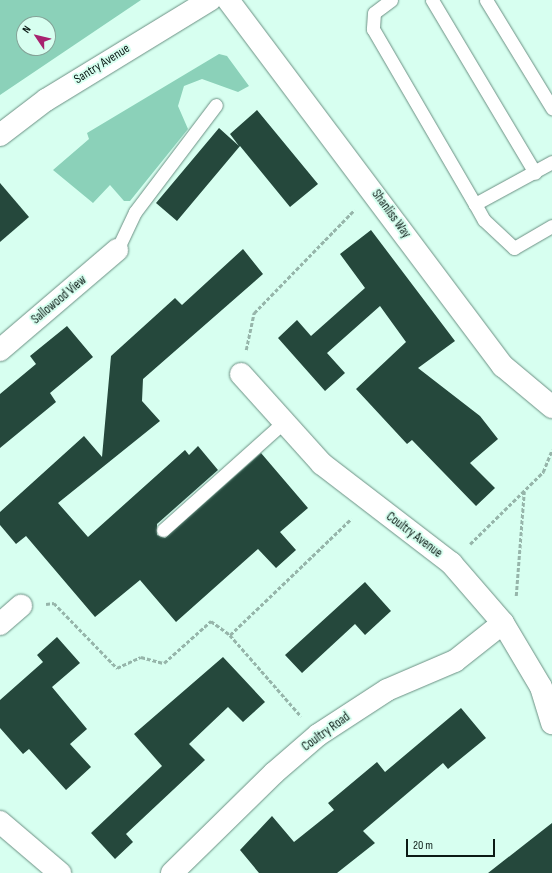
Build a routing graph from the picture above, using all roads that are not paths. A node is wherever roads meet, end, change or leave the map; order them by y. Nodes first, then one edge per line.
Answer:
1 (210, 0) edge
2 (391, 0) edge
3 (432, 0) edge
4 (486, 0) edge
5 (233, 7) edge
6 (216, 105) dead end
7 (552, 108) edge
8 (0, 136) edge
9 (552, 162) edge
10 (535, 173) junction
11 (475, 204) junction
12 (552, 226) edge
13 (117, 250) joint
14 (0, 350) edge
15 (241, 374) road end
16 (552, 407) edge
17 (284, 422) junction
18 (163, 530) dead end
19 (21, 606) road end
20 (503, 623) junction
21 (0, 624) edge
22 (552, 723) edge
23 (0, 823) edge
24 (60, 873) edge
25 (172, 873) edge

1 - 8 street, Santry Avenue
2 - 11 lane
3 - 10 lane
4 - 7 lane
5 - 16 street, Shanliss Way
6 - 13 lane
9 - 10 lane
10 - 11 lane
11 - 12 lane
13 - 14 street, Sallowood View
15 - 17 street, Coultry Avenue
17 - 18 lane
17 - 20 street, Coultry Avenue
19 - 21 street
20 - 22 street, Coultry Avenue
20 - 25 street, Coultry Road
23 - 24 street

